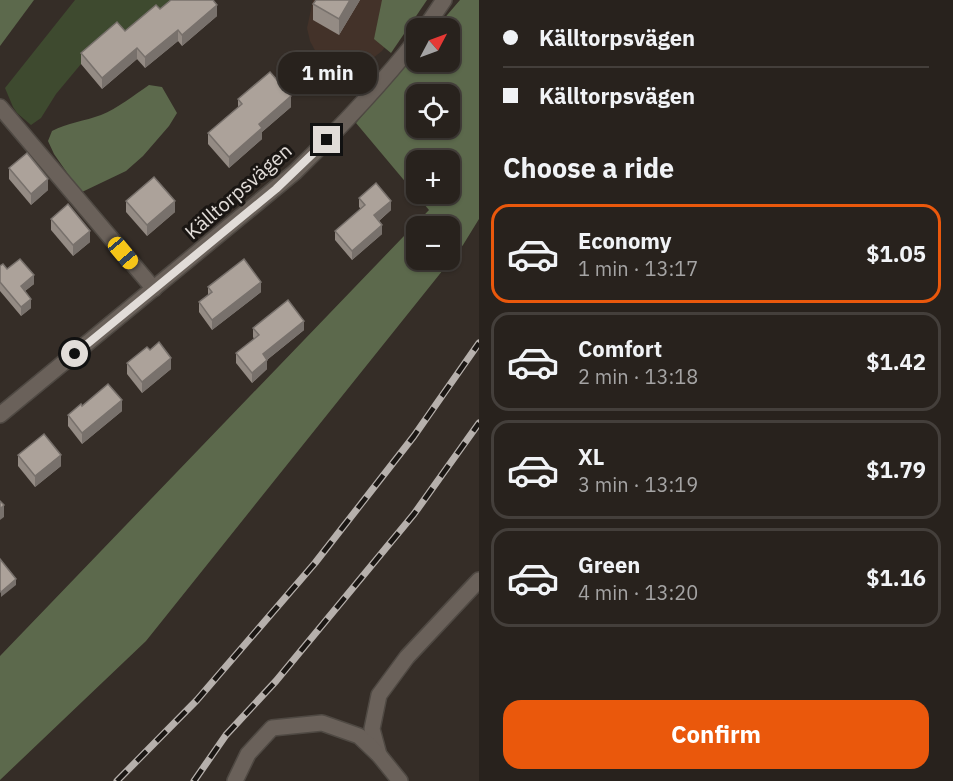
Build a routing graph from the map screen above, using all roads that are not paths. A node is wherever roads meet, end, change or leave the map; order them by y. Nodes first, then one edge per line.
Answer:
1 (444, 0) edge
2 (432, 18) edge
3 (406, 54) edge
4 (0, 107) edge
5 (154, 290) junction
6 (0, 415) edge
7 (479, 579) edge
8 (379, 755) junction
9 (235, 781) edge
10 (400, 781) edge

1 - 2 street
3 - 5 street, Källtorpsvägen
4 - 5 street
5 - 6 street, Källtorpsvägen
7 - 8 street
8 - 9 street
8 - 10 street

